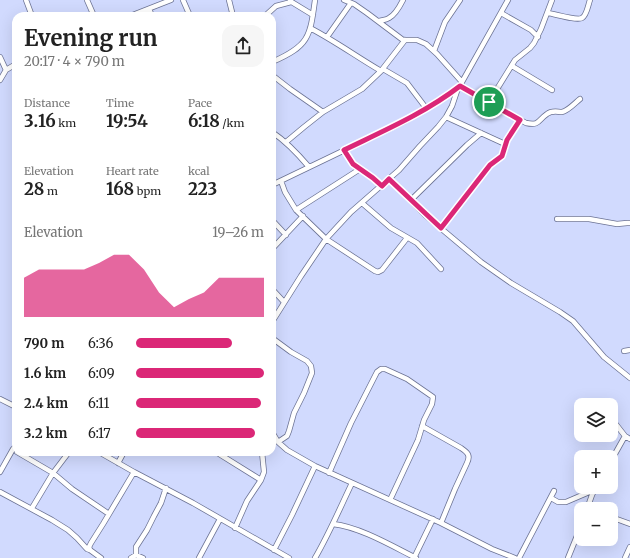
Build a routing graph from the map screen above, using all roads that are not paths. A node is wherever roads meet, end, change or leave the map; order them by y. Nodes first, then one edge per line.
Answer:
1 (26, 0) edge
2 (87, 0) edge
3 (171, 0) edge
4 (183, 0) edge
5 (229, 0) edge
6 (274, 0) edge
7 (315, 0) edge
8 (344, 0) edge
9 (403, 0) edge
10 (460, 0) edge
11 (508, 0) edge
12 (552, 0) edge
13 (590, 0) edge
14 (290, 1) edge
15 (354, 2) edge
16 (276, 6) junction
17 (150, 9) junction
18 (30, 12) edge
19 (92, 12) edge
20 (141, 12) edge
21 (151, 12) edge
22 (188, 12) edge
23 (232, 12) edge
24 (269, 12) edge
25 (501, 13) junction
26 (548, 13) junction
27 (313, 15) junction
28 (379, 21) junction
29 (310, 28) junction
30 (327, 37) junction
31 (538, 37) junction
32 (405, 40) junction
33 (434, 51) junction
34 (0, 57) edge
35 (276, 60) edge
36 (12, 66) edge
37 (512, 66) junction
38 (6, 70) junction
39 (382, 70) junction
40 (276, 78) edge
41 (0, 80) edge
42 (460, 85) junction
43 (552, 90) dead end
44 (580, 99) dead end
45 (489, 102) junction
46 (426, 108) junction
47 (323, 112) junction
48 (446, 117) junction
49 (520, 120) junction
50 (481, 133) junction
51 (276, 135) edge
52 (286, 142) junction
53 (505, 144) junction
54 (344, 150) junction
55 (309, 167) junction
56 (360, 169) junction
57 (389, 179) junction
58 (281, 181) junction
59 (276, 183) edge
60 (382, 186) junction
61 (411, 200) junction
62 (362, 203) junction
63 (296, 210) junction
64 (303, 216) junction
65 (557, 219) dead end
66 (630, 223) edge
67 (276, 224) edge
68 (441, 228) junction
69 (286, 235) junction
70 (407, 238) junction
71 (326, 239) junction
72 (276, 244) edge
73 (441, 269) dead end
74 (276, 293) edge
75 (284, 302) junction
76 (276, 315) edge
77 (276, 341) edge
78 (630, 350) edge
79 (624, 351) dead end
80 (630, 378) edge
81 (0, 399) edge
82 (12, 405) edge
83 (422, 426) junction
84 (618, 427) edge
85 (625, 436) junction
86 (276, 439) edge
87 (630, 440) edge
88 (278, 442) junction
89 (617, 450) edge
90 (12, 454) edge
91 (25, 456) edge
92 (66, 456) edge
93 (107, 456) edge
94 (122, 456) edge
95 (222, 456) edge
96 (262, 456) edge
97 (118, 462) junction
98 (315, 466) junction
99 (0, 472) edge
100 (134, 472) junction
101 (53, 473) junction
102 (329, 473) junction
103 (261, 480) junction
104 (352, 483) junction
105 (166, 488) junction
106 (554, 491) dead end
107 (0, 492) edge
108 (584, 494) edge
109 (551, 498) junction
110 (390, 500) junction
111 (32, 508) junction
112 (109, 514) junction
113 (220, 519) junction
114 (433, 519) junction
115 (618, 520) edge
116 (441, 523) junction
117 (333, 524) junction
118 (630, 524) edge
119 (235, 528) junction
120 (574, 543) edge
121 (630, 547) edge
122 (90, 550) junction
123 (274, 550) junction
124 (136, 555) junction
125 (101, 558) edge
126 (131, 558) edge
127 (143, 558) edge
128 (199, 558) edge
129 (289, 558) edge
130 (314, 558) edge
131 (415, 558) edge
132 (515, 558) edge
133 (519, 558) edge
134 (568, 558) edge
135 (625, 558) edge

1 - 18 street
2 - 19 street
3 - 17 street
4 - 22 street
5 - 23 street
6 - 16 street
7 - 27 street
8 - 15 street
9 - 28 street
10 - 33 street
11 - 25 street
12 - 26 street
13 - 26 street
14 - 16 street
14 - 27 street
15 - 28 street
15 - 30 street
16 - 24 street
17 - 20 street
17 - 21 street
25 - 31 street
25 - 42 street
26 - 31 street
27 - 29 street
28 - 32 street
29 - 30 street
29 - 35 street
30 - 39 street
31 - 37 street
32 - 33 street
32 - 39 street
33 - 42 street
34 - 38 street
36 - 38 street
37 - 43 street
37 - 45 street
38 - 41 street
39 - 46 street
39 - 47 street
40 - 47 street
42 - 45 street
42 - 46 street
42 - 48 street
44 - 49 street
45 - 49 street
46 - 54 street
47 - 52 street
48 - 50 street
48 - 57 street
49 - 53 street
50 - 53 street
50 - 61 street
51 - 52 street
52 - 55 street
53 - 68 street
54 - 55 street
54 - 56 street
55 - 58 street
56 - 60 street
56 - 63 street
57 - 60 street
57 - 61 street
58 - 59 street
58 - 63 street
60 - 62 street
61 - 68 street
62 - 70 street
62 - 71 street
63 - 64 street
64 - 69 street
64 - 71 street
65 - 66 street
67 - 69 street
68 - 80 street
69 - 72 street
70 - 71 street
70 - 73 street
71 - 75 street
74 - 75 street
75 - 76 street
77 - 88 street
78 - 79 street
81 - 82 street
83 - 102 street
83 - 110 street
83 - 116 street
84 - 85 street
85 - 87 street
85 - 89 street
86 - 88 street
88 - 98 street
90 - 99 street
91 - 101 street
92 - 101 street
93 - 97 street
94 - 97 street
95 - 103 street
96 - 103 street
97 - 100 street
98 - 102 street
98 - 123 street
100 - 105 street
100 - 112 street
101 - 111 street
101 - 112 street
102 - 104 street
103 - 119 street
104 - 110 street
104 - 117 street
105 - 113 street
105 - 124 street
106 - 109 street
107 - 111 street
108 - 109 street
109 - 133 street
110 - 114 street
111 - 122 street
112 - 122 street
113 - 119 street
113 - 128 street
114 - 116 street
114 - 131 street
115 - 118 street
116 - 132 street
117 - 130 street
117 - 131 street
119 - 123 street
120 - 134 street
121 - 135 street
122 - 125 street
123 - 129 street
124 - 126 street
124 - 127 street

